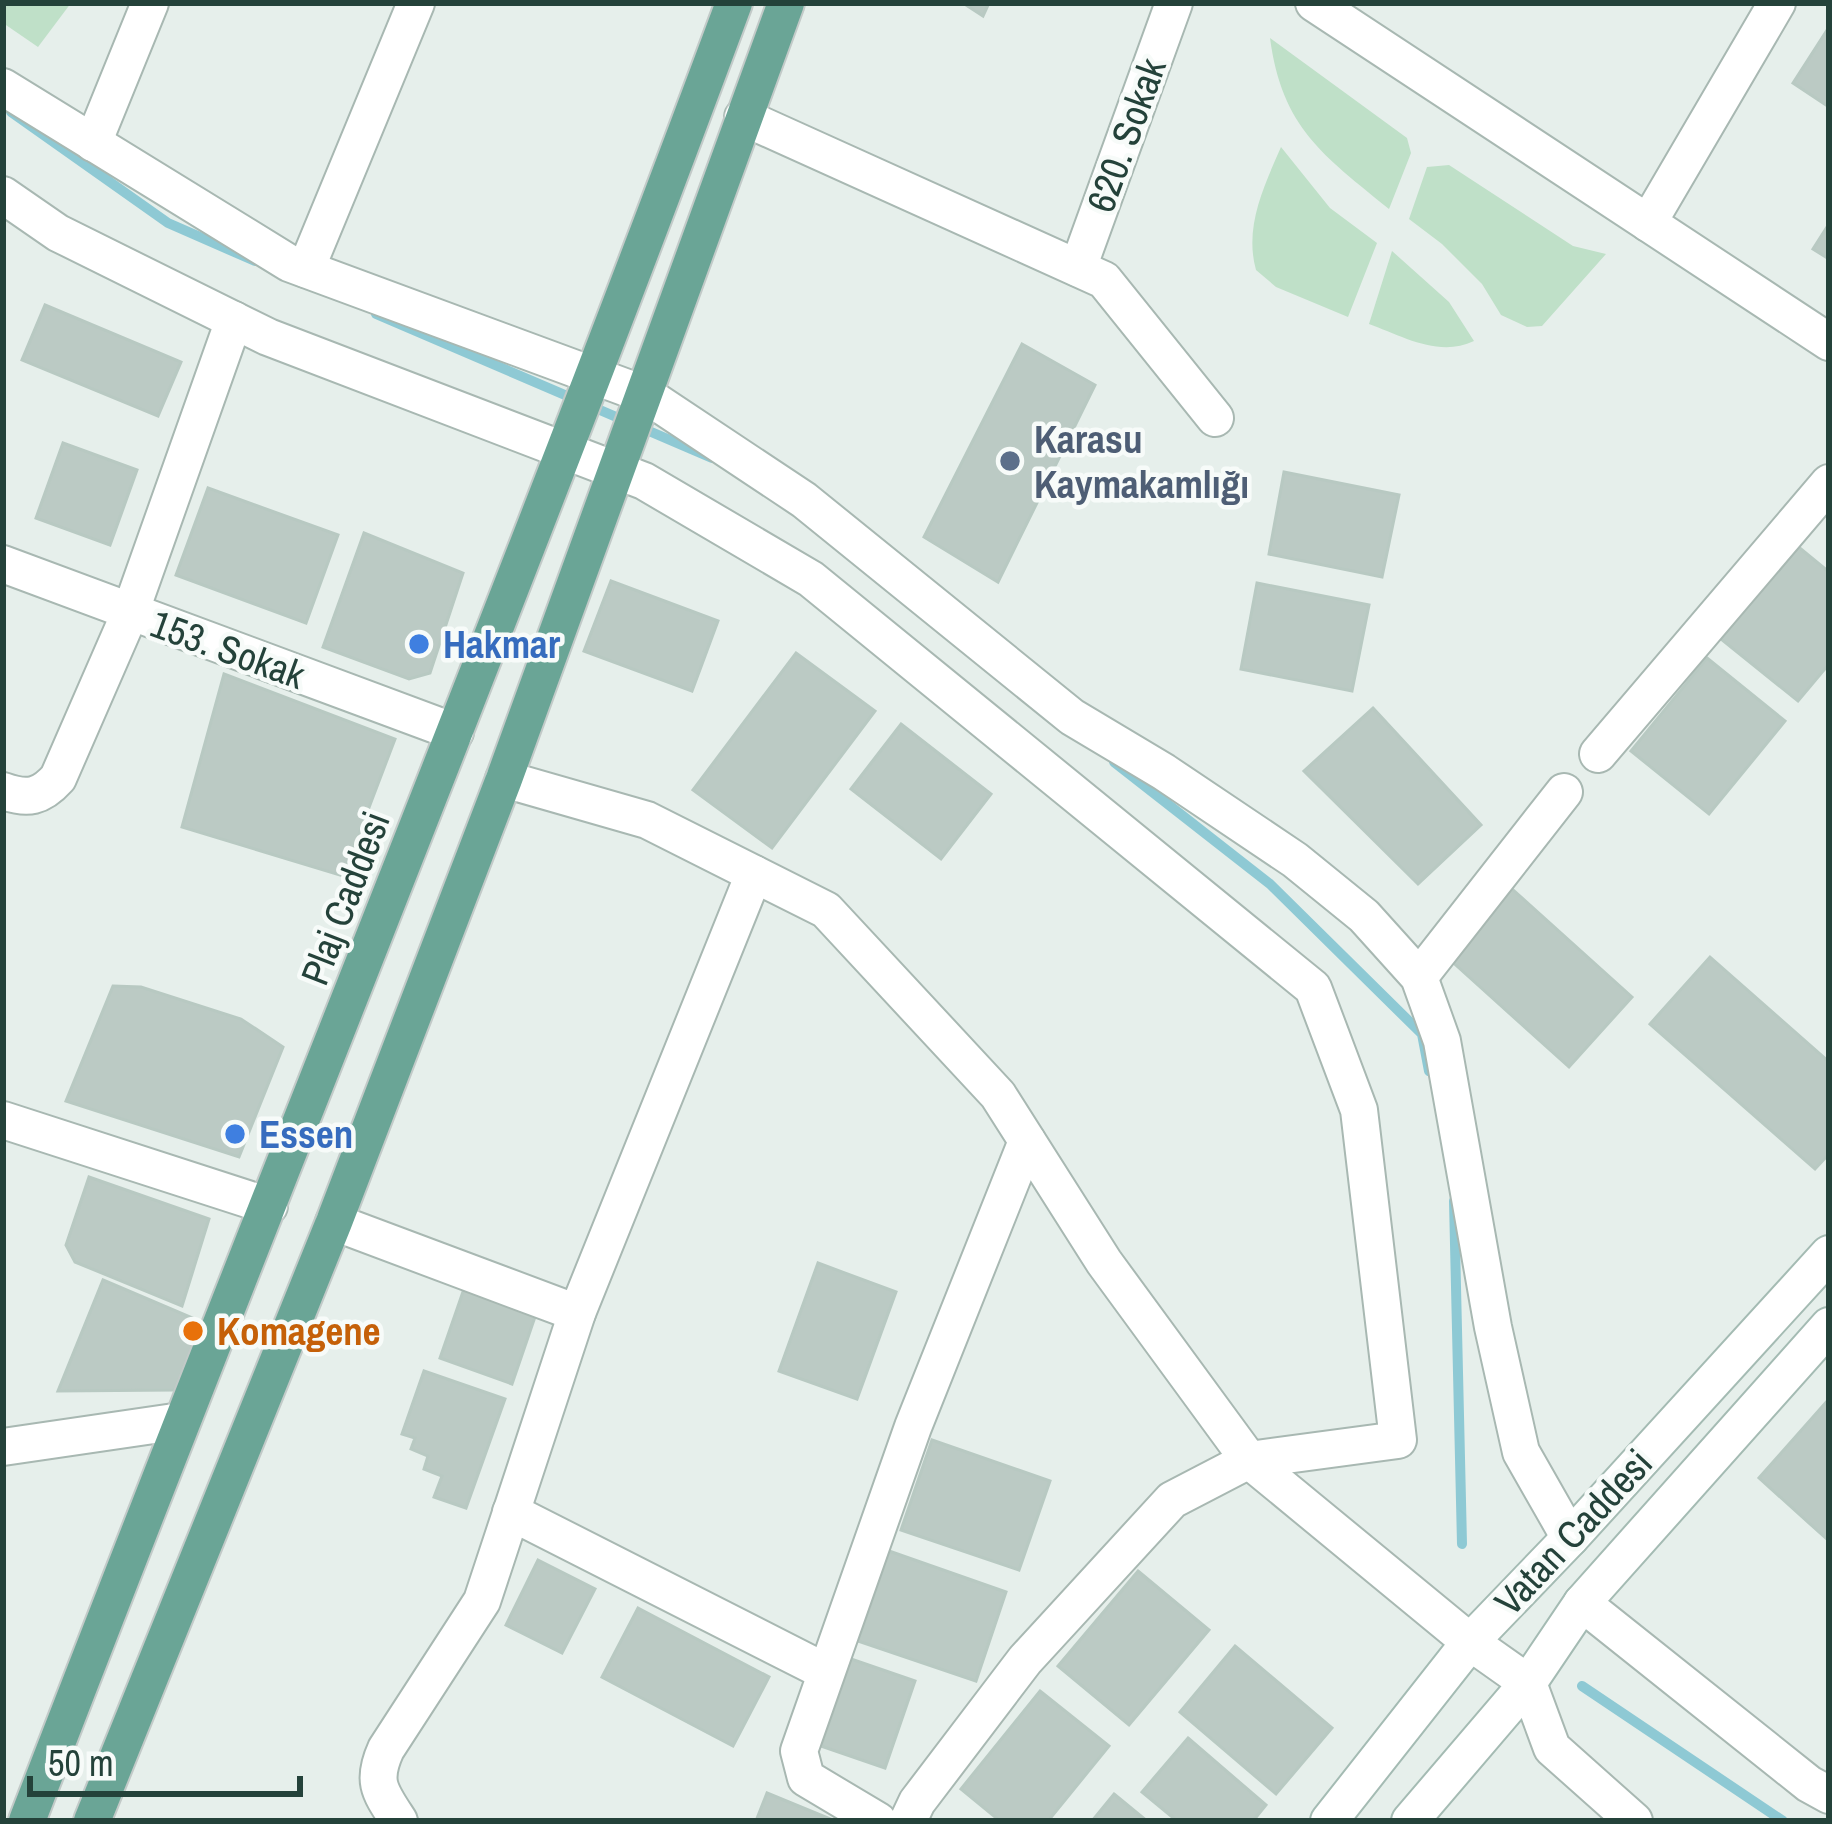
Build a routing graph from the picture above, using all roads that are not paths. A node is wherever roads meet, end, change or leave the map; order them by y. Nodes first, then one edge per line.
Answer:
1 (150, 3) edge
2 (416, 3) edge
3 (734, 3) edge
4 (786, 3) edge
5 (1174, 3) edge
6 (1314, 3) edge
7 (1777, 3) edge
8 (3, 87) edge
9 (743, 117) junction
10 (93, 143) junction
11 (3, 195) edge
12 (1648, 223) junction
13 (1078, 268) junction
14 (306, 269) junction
15 (234, 320) junction
16 (1829, 342) edge
17 (595, 375) junction
18 (646, 394) junction
19 (1215, 418) dead end
20 (566, 450) junction
21 (617, 471) junction
22 (1829, 482) edge
23 (3, 564) edge
24 (130, 613) junction
25 (454, 732) junction
26 (1598, 754) dead end
27 (504, 779) junction
28 (3, 791) edge
29 (1564, 792) dead end
30 (754, 874) junction
31 (1418, 977) junction
32 (3, 1120) edge
33 (1027, 1141) junction
34 (269, 1206) junction
35 (334, 1222) junction
36 (1829, 1254) edge
37 (577, 1313) junction
38 (1829, 1327) edge
39 (181, 1421) junction
40 (3, 1448) edge
41 (1250, 1460) junction
42 (511, 1512) junction
43 (1570, 1538) junction
44 (1582, 1603) junction
45 (1470, 1642) junction
46 (826, 1672) junction
47 (1528, 1683) junction
48 (1829, 1795) edge
49 (27, 1821) edge
50 (92, 1821) edge
51 (399, 1821) edge
52 (878, 1821) edge
53 (908, 1821) edge
54 (1329, 1821) edge
55 (1410, 1821) edge
56 (1634, 1821) edge

1 - 10 street
2 - 14 street
3 - 17 main road, Plaj Caddesi
4 - 9 main road
5 - 13 street, 620. Sokak
6 - 12 street
7 - 12 street
8 - 10 street
9 - 13 street
9 - 18 main road
10 - 14 street
11 - 15 street
12 - 16 street
13 - 19 street
14 - 17 street
15 - 20 street
15 - 24 street
17 - 18 street
17 - 20 main road, Plaj Caddesi
18 - 21 main road
18 - 31 street
20 - 21 street
20 - 25 main road, Plaj Caddesi
21 - 27 main road
21 - 41 street
22 - 26 street
23 - 24 street, 153. Sokak
24 - 25 street, 153. Sokak
24 - 28 street
25 - 34 main road, Plaj Caddesi
27 - 30 street
27 - 35 main road
29 - 31 street
30 - 33 street
30 - 37 street
31 - 43 street
32 - 34 street
33 - 41 street
33 - 46 street
34 - 39 main road, Plaj Caddesi
35 - 37 street
35 - 50 main road
36 - 43 street, Vatan Caddesi
37 - 42 street
38 - 44 street, Vatan Caddesi
39 - 40 street
39 - 49 main road, Plaj Caddesi
41 - 45 street
41 - 53 street
42 - 46 street
42 - 51 street
43 - 45 street, Vatan Caddesi
44 - 47 street, Vatan Caddesi
44 - 48 street
45 - 47 street
45 - 54 street, Vatan Caddesi
46 - 52 street
47 - 55 street, Vatan Caddesi
47 - 56 street

